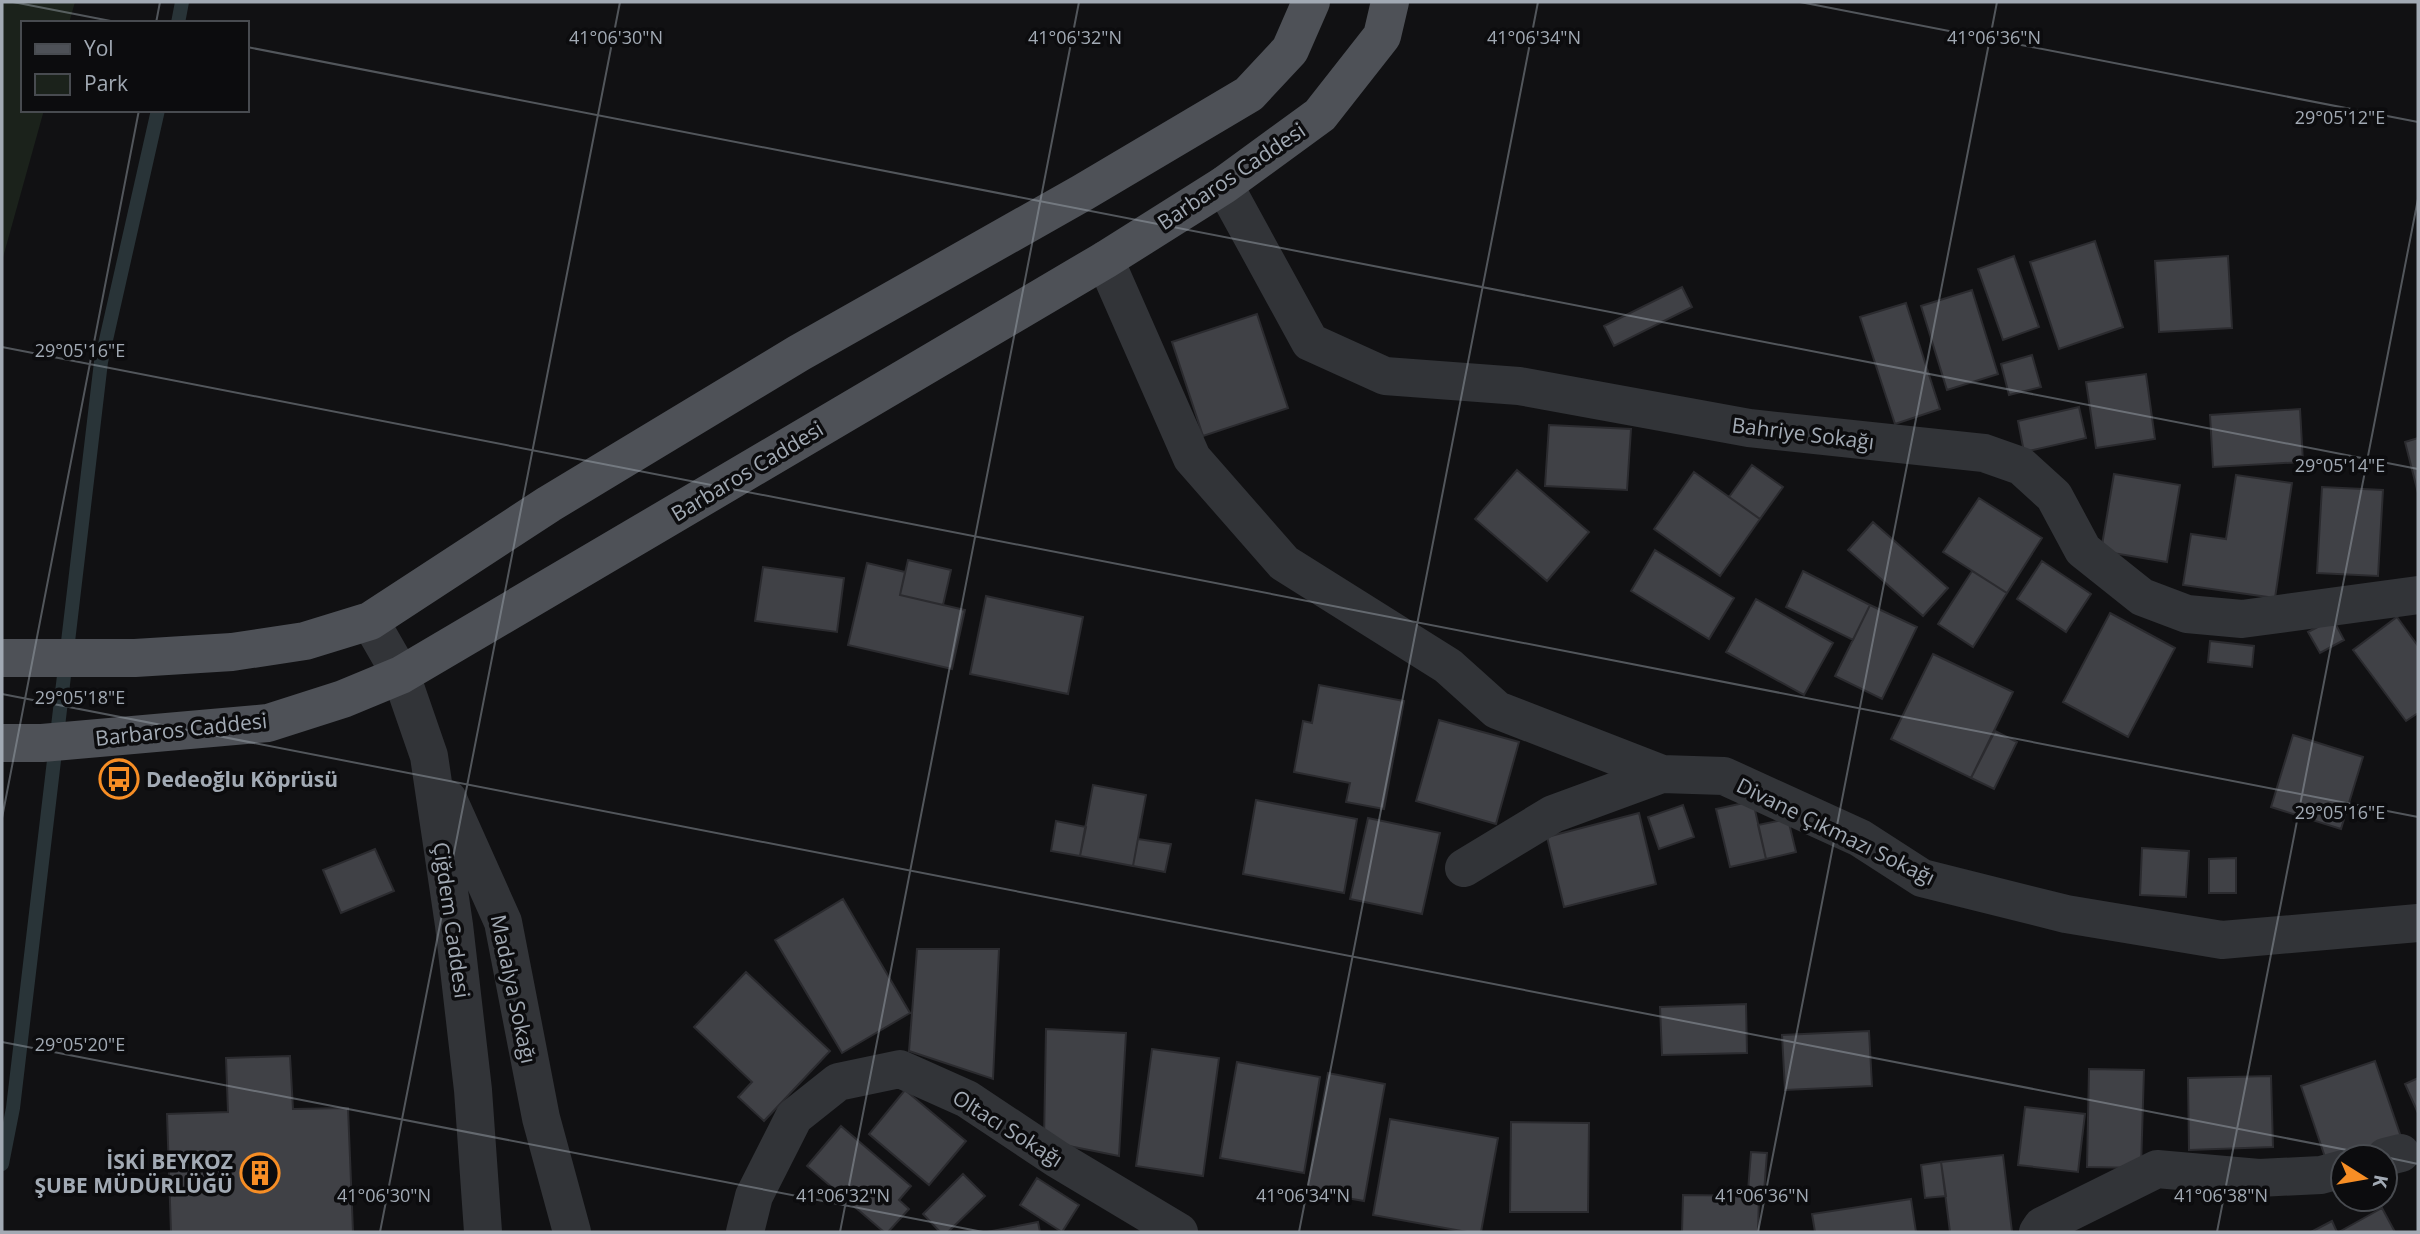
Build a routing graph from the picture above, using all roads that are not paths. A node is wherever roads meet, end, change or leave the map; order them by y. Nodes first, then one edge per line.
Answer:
1 (1311, 2) edge
2 (1390, 2) edge
3 (1224, 185) junction
4 (1105, 260) junction
5 (2418, 595) edge
6 (370, 621) junction
7 (2, 658) edge
8 (401, 675) junction
9 (2, 743) edge
10 (429, 756) junction
11 (1662, 774) junction
12 (1464, 868) dead end
13 (2418, 923) edge
14 (2329, 1173) edge
15 (483, 1232) edge
16 (572, 1232) edge
17 (746, 1232) edge
18 (1179, 1232) edge
19 (2038, 1232) edge

1 - 6 main road
2 - 3 main road, Barbaros Caddesi
3 - 4 main road, Barbaros Caddesi
3 - 5 street, Bahriye Sokağı
4 - 8 main road, Barbaros Caddesi
4 - 11 street, Divane Çıkmazı Sokağı
6 - 7 main road
6 - 8 street, Çiğdem Caddesi
8 - 9 main road, Barbaros Caddesi
8 - 10 street, Çiğdem Caddesi
10 - 15 street, Çiğdem Caddesi
10 - 16 street, Madalya Sokağı
11 - 12 street
11 - 13 street, Divane Çıkmazı Sokağı
14 - 19 street
17 - 18 street, Oltacı Sokağı

